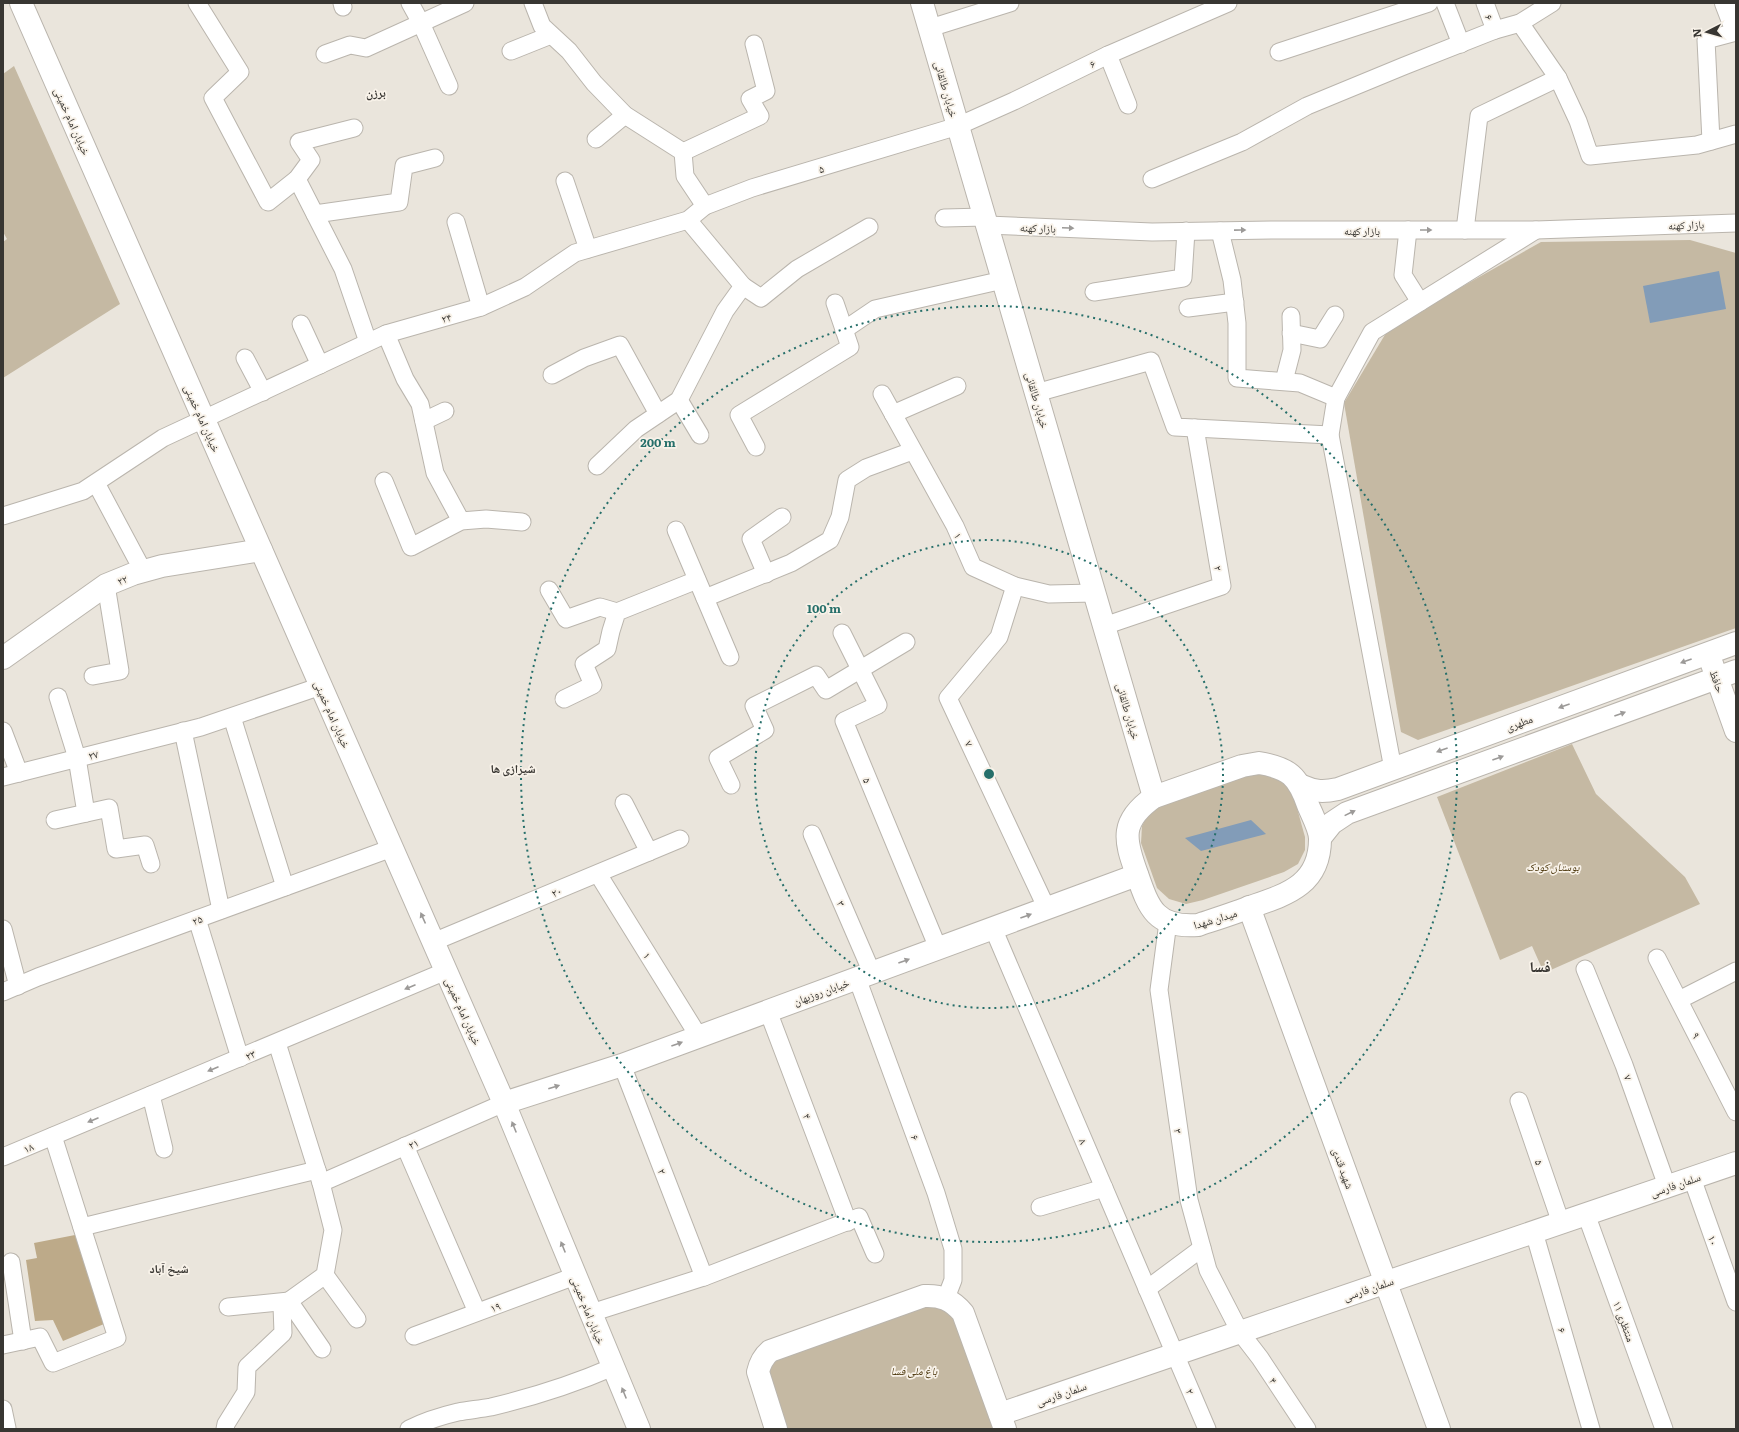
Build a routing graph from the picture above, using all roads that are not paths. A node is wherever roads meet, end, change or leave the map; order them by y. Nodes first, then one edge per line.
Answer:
1 (21, 3) edge
2 (410, 3) edge
3 (465, 3) edge
4 (533, 3) edge
5 (922, 3) edge
6 (1010, 3) edge
7 (1228, 3) edge
8 (1428, 3) edge
9 (1445, 3) edge
10 (1485, 3) edge
11 (1552, 3) edge
12 (1726, 3) edge
13 (200, 4) edge
14 (421, 23) junction
15 (1520, 23) junction
16 (930, 28) junction
17 (1495, 30) junction
18 (1736, 31) edge
19 (551, 35) junction
20 (754, 44) dead end
21 (1461, 44) junction
22 (511, 51) dead end
23 (1278, 52) dead end
24 (325, 54) dead end
25 (1108, 55) junction
26 (1558, 78) junction
27 (449, 86) dead end
28 (1128, 105) dead end
29 (625, 115) junction
30 (958, 126) junction
31 (354, 128) dead end
32 (1736, 134) edge
33 (596, 139) dead end
34 (1711, 141) junction
35 (683, 152) junction
36 (435, 158) dead end
37 (297, 179) junction
38 (1152, 179) dead end
39 (565, 181) dead end
40 (705, 206) junction
41 (315, 214) junction
42 (944, 218) dead end
43 (688, 220) junction
44 (986, 221) junction
45 (456, 222) dead end
46 (1736, 223) edge
47 (869, 227) dead end
48 (1408, 230) junction
49 (1465, 230) junction
50 (1536, 230) junction
51 (1186, 231) junction
52 (1220, 231) junction
53 (588, 249) junction
54 (1003, 280) junction
55 (743, 286) junction
56 (1094, 292) dead end
57 (1235, 302) junction
58 (1420, 302) junction
59 (835, 303) dead end
60 (481, 307) junction
61 (1188, 308) dead end
62 (1335, 315) dead end
63 (1290, 316) dead end
64 (301, 324) dead end
65 (844, 330) junction
66 (1291, 333) junction
67 (386, 334) junction
68 (368, 342) junction
69 (244, 358) dead end
70 (320, 365) junction
71 (552, 375) dead end
72 (1284, 381) junction
73 (957, 386) dead end
74 (263, 392) junction
75 (1036, 393) junction
76 (882, 394) dead end
77 (1336, 398) junction
78 (679, 400) junction
79 (445, 411) dead end
80 (658, 414) junction
81 (893, 414) junction
82 (204, 420) junction
83 (424, 421) junction
84 (1194, 428) junction
85 (700, 435) dead end
86 (1330, 435) junction
87 (756, 447) dead end
88 (912, 451) junction
89 (597, 466) dead end
90 (384, 481) dead end
91 (96, 483) junction
92 (3, 516) edge
93 (782, 517) dead end
94 (461, 521) junction
95 (522, 522) dead end
96 (676, 530) dead end
97 (261, 550) junction
98 (143, 571) junction
99 (766, 574) junction
100 (697, 580) junction
101 (106, 585) junction
102 (1015, 586) junction
103 (549, 590) dead end
104 (1094, 593) junction
105 (705, 598) junction
106 (617, 612) junction
107 (1104, 626) junction
108 (842, 633) dead end
109 (906, 642) dead end
110 (1736, 643) edge
111 (1708, 653) junction
112 (730, 657) dead end
113 (3, 658) edge
114 (861, 671) junction
115 (1726, 674) edge
116 (93, 676) dead end
117 (321, 686) junction
118 (58, 697) dead end
119 (564, 699) dead end
120 (232, 717) junction
121 (1736, 730) edge
122 (3, 731) edge
123 (183, 731) junction
124 (77, 758) junction
125 (1393, 769) junction
126 (11, 775) edge
127 (731, 785) dead end
128 (1302, 786) junction
129 (1154, 797) junction
130 (624, 803) dead end
131 (86, 813) junction
132 (56, 820) dead end
133 (812, 834) dead end
134 (1320, 838) junction
135 (680, 839) dead end
136 (392, 848) junction
137 (649, 852) junction
138 (151, 864) dead end
139 (598, 874) junction
140 (1137, 875) junction
141 (285, 887) junction
142 (1047, 908) junction
143 (1249, 908) junction
144 (221, 910) junction
145 (197, 919) junction
146 (1168, 922) junction
147 (993, 928) junction
148 (3, 929) edge
149 (433, 942) junction
150 (938, 948) junction
151 (1658, 958) dead end
152 (1585, 969) dead end
153 (1736, 971) edge
154 (446, 972) junction
155 (865, 975) junction
156 (11, 989) edge
157 (1679, 1000) junction
158 (768, 1011) junction
159 (698, 1037) junction
160 (276, 1043) junction
161 (240, 1058) junction
162 (622, 1065) junction
163 (151, 1095) junction
164 (1518, 1102) dead end
165 (504, 1103) junction
166 (1736, 1112) edge
167 (53, 1136) junction
168 (405, 1146) junction
169 (164, 1150) dead end
170 (3, 1157) edge
171 (1736, 1163) edge
172 (319, 1176) junction
173 (1692, 1178) junction
174 (1667, 1186) junction
175 (1104, 1188) junction
176 (1040, 1207) dead end
177 (1586, 1214) junction
178 (848, 1222) junction
179 (1560, 1223) junction
180 (82, 1227) junction
181 (1534, 1232) junction
182 (1202, 1248) junction
183 (875, 1254) dead end
184 (11, 1262) dead end
185 (325, 1275) junction
186 (575, 1276) junction
187 (704, 1277) junction
188 (1386, 1282) junction
189 (1147, 1289) junction
190 (946, 1298) junction
191 (289, 1301) junction
192 (1736, 1302) edge
193 (228, 1307) dead end
194 (477, 1312) junction
195 (591, 1313) junction
196 (356, 1319) dead end
197 (1240, 1332) junction
198 (414, 1336) dead end
199 (23, 1341) junction
200 (3, 1345) edge
201 (322, 1349) dead end
202 (1175, 1354) junction
203 (613, 1367) junction
204 (3, 1409) edge
205 (1002, 1421) edge
206 (7, 1428) dead end
207 (225, 1429) edge
208 (409, 1429) edge
209 (639, 1429) edge
210 (776, 1429) edge
211 (1207, 1429) edge
212 (1307, 1429) edge
213 (1439, 1429) edge
214 (1591, 1429) edge
215 (1664, 1429) edge

1 - 82 street, خیابان امام خمینی
2 - 14 street
3 - 14 street
4 - 19 street
5 - 16 street, خیابان طالقانی
6 - 16 street
7 - 25 street, ۶
8 - 23 street
9 - 21 street
10 - 17 street, ۶
11 - 15 street
12 - 18 street
13 - 37 street
14 - 24 street
14 - 27 street
15 - 17 street
15 - 26 street
16 - 30 street, خیابان طالقانی
17 - 21 street
18 - 34 street
19 - 22 street
19 - 29 street
20 - 35 street
21 - 38 street
25 - 28 street
25 - 30 street, ۶
26 - 34 street
26 - 49 street
29 - 33 street
29 - 35 street
30 - 40 street, ۵
30 - 44 street, خیابان طالقانی
31 - 37 street
32 - 34 street
35 - 40 street
36 - 41 street
37 - 41 street
39 - 53 street
40 - 43 street, ۵
41 - 68 street
42 - 44 street, بازار کهنه
43 - 53 street, ۲۴
43 - 55 street
44 -> 51 street, بازار کهنه
44 - 54 street, خیابان طالقانی
45 - 60 street
46 - 50 street, بازار کهنه
47 - 55 street
48 -> 49 street, بازار کهنه
52 -> 48 street, بازار کهنه
48 - 58 street
49 - 50 street, بازار کهنه
50 - 58 street
51 - 52 street, بازار کهنه
51 - 56 street
52 - 57 street
53 - 60 street, ۲۴
54 - 65 street
54 - 75 street, خیابان طالقانی
55 - 78 street
57 - 61 street
57 - 72 street
58 - 77 street
59 - 65 street
60 - 67 street, ۲۴
62 - 66 street
63 - 66 street
64 - 70 street
65 - 87 street
66 - 72 street
67 - 68 street, ۲۴
67 - 83 street
68 - 70 street, ۲۴
69 - 74 street
70 - 74 street, ۲۴
71 - 80 street
72 - 77 street
73 - 81 street
74 - 82 street, ۲۴
75 - 84 street
75 - 104 street, خیابان طالقانی
76 - 81 street, ۱
77 - 86 street
78 - 80 street
78 - 85 street
79 - 83 street
80 - 89 street
81 - 88 street, ۱
82 - 91 street, ۲۴
82 - 97 street, خیابان امام خمینی
83 - 94 street
84 - 86 street
84 - 107 street, ۲
86 - 125 street
88 - 99 street
88 - 102 street, ۱
90 - 94 street
91 - 92 street, ۲۴
91 - 98 street
93 - 99 street
94 - 95 street
96 - 100 street
97 - 98 street, ۲۲
97 - 117 street, خیابان امام خمینی
98 - 101 street, ۲۲
99 - 105 street
100 - 105 street
100 - 106 street
101 - 113 street, ۲۲
101 - 116 street
102 - 104 street, ۱
102 - 142 street, ۷
103 - 106 street
104 - 107 street, خیابان طالقانی
105 - 112 street
106 - 119 street
107 - 129 street, خیابان طالقانی
108 - 114 street, ۵
109 - 114 street
110 - 111 street, مطهری
111 - 115 street, حافظ
111 -> 125 street, مطهری
114 - 127 street
114 - 150 street, ۵
115 - 121 street, حافظ
134 -> 115 street
117 - 120 street
117 - 136 street, خیابان امام خمینی
118 - 124 street
120 - 123 street, ۲۷
120 - 141 street
122 - 126 street
123 - 124 street, ۲۷
123 - 144 street
124 - 126 street, ۲۷
124 - 131 street
125 - 128 street, مطهری
128 - 129 street, میدان شهدا
128 - 134 street, میدان شهدا
129 - 140 street, میدان شهدا
130 - 137 street
131 - 132 street
131 - 138 street
133 - 155 street, ۳
134 - 143 street, میدان شهدا
135 - 137 street, ۲۰
136 - 141 street, ۲۵
149 -> 136 street, خیابان امام خمینی
137 - 139 street, ۲۰
139 - 149 street, ۲۰
139 - 159 street, ۱
140 - 142 street, خیابان روزبهان
140 - 146 street, میدان شهدا
141 - 144 street, ۲۵
147 -> 142 street, خیابان روزبهان
143 - 146 street, میدان شهدا
143 - 188 street, شهید قندی
144 - 145 street, ۲۵
145 - 156 street, ۲۵
145 - 161 street
146 - 182 street, ۳
147 - 150 street, خیابان روزبهان
147 - 175 street, ۸
148 - 156 street
149 - 154 street, خیابان امام خمینی
155 -> 150 street, خیابان روزبهان
151 - 157 street, ۹
152 - 174 street, ۷
153 - 157 street
154 -> 160 street, ۲۳
154 - 165 street, خیابان امام خمینی
155 - 158 street, خیابان روزبهان
155 - 190 street, ۶
157 - 166 street, ۹
158 - 159 street, خیابان روزبهان
158 - 178 street, ۴
162 -> 159 street, خیابان روزبهان
160 - 161 street, ۲۳
160 - 172 street
161 -> 163 street, ۲۳
165 -> 162 street, خیابان روزبهان
162 - 187 street, ۲
163 -> 167 street, ۲۳
163 - 169 street
164 - 179 street, ۵
165 - 168 street, ۲۱
186 -> 165 street, خیابان امام خمینی
167 - 170 street, ۱۸
167 - 180 street
168 - 172 street, ۲۱
168 - 194 street
171 - 173 street, سلمان فارسی
172 - 180 street, ۲۱
172 - 185 street
173 - 174 street, سلمان فارسی
173 - 192 street, ۱۰
174 - 177 street, سلمان فارسی
175 - 176 street
175 - 189 street, ۸
177 - 179 street, سلمان فارسی
177 - 215 street, منتظری ۱۱
178 - 183 street
178 - 187 street
179 - 181 street, سلمان فارسی
180 - 199 street
181 - 188 street, سلمان فارسی
181 - 214 street, ۶
182 - 189 street
182 - 197 street, ۳
184 - 199 street
185 - 191 street
185 - 196 street
186 - 194 street, ۱۹
186 - 195 street, خیابان امام خمینی
187 - 195 street
188 - 197 street, سلمان فارسی
188 - 213 street, شهید قندی
189 - 202 street, ۸
190 - 205 street
190 - 210 street
191 - 193 street
191 - 201 street
191 - 207 street
194 - 198 street, ۱۹
195 - 203 street, خیابان امام خمینی
197 - 202 street, سلمان فارسی
197 - 212 street, ۴
199 - 200 street
202 - 205 street, سلمان فارسی
202 - 211 street, ۲
203 - 208 street
209 -> 203 street, خیابان امام خمینی
204 - 206 street

